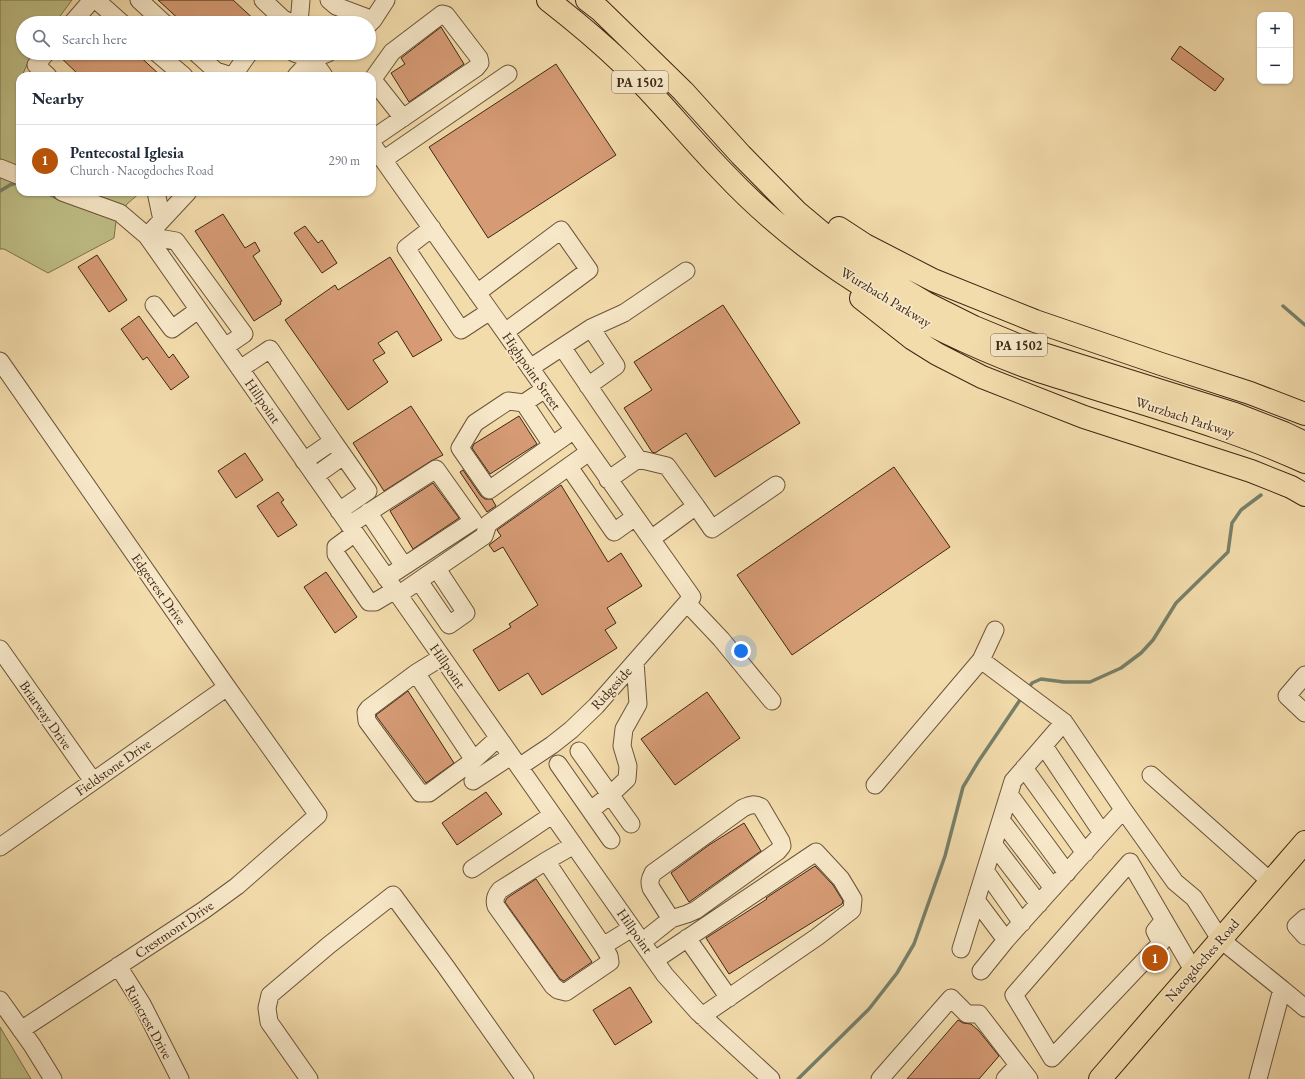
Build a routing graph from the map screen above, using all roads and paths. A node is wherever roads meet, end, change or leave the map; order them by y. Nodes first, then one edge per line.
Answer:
1 (92, 0) edge
2 (96, 0) edge
3 (139, 0) edge
4 (263, 0) edge
5 (300, 0) edge
6 (330, 0) edge
7 (386, 0) edge
8 (548, 0) edge
9 (587, 0) edge
10 (78, 16) edge
11 (114, 16) edge
12 (156, 16) edge
13 (280, 16) edge
14 (299, 16) edge
15 (358, 16) edge
16 (375, 16) edge
17 (40, 60) edge
18 (165, 60) edge
19 (204, 60) edge
20 (245, 60) edge
21 (312, 60) edge
22 (319, 60) edge
23 (44, 72) edge
24 (179, 72) edge
25 (219, 72) edge
26 (237, 72) edge
27 (300, 72) edge
28 (323, 72) edge
29 (376, 74) edge
30 (508, 74) dead end
31 (376, 85) edge
32 (403, 118) junction
33 (376, 136) edge
34 (376, 150) edge
35 (383, 160) junction
36 (0, 168) edge
37 (16, 174) edge
38 (768, 182) junction
39 (73, 196) edge
40 (157, 196) edge
41 (184, 196) edge
42 (162, 220) junction
43 (432, 228) junction
44 (148, 236) junction
45 (810, 250) junction
46 (686, 271) dead end
47 (477, 293) junction
48 (154, 305) dead end
49 (198, 310) junction
50 (490, 311) junction
51 (591, 328) junction
52 (505, 332) junction
53 (225, 347) junction
54 (562, 347) junction
55 (0, 361) edge
56 (530, 368) junction
57 (240, 369) junction
58 (588, 386) junction
59 (545, 389) junction
60 (524, 403) junction
61 (1305, 414) edge
62 (574, 430) junction
63 (333, 441) junction
64 (1305, 443) edge
65 (552, 445) junction
66 (589, 452) junction
67 (343, 456) junction
68 (638, 459) junction
69 (304, 461) junction
70 (1305, 462) edge
71 (569, 467) junction
72 (315, 476) junction
73 (608, 480) junction
74 (776, 485) dead end
75 (1305, 495) edge
76 (696, 506) junction
77 (368, 512) junction
78 (635, 517) junction
79 (347, 523) junction
80 (651, 539) junction
81 (404, 566) junction
82 (437, 569) junction
83 (420, 581) junction
84 (393, 588) junction
85 (690, 600) junction
86 (995, 630) dead end
87 (0, 649) edge
88 (442, 657) junction
89 (981, 660) junction
90 (635, 662) junction
91 (416, 673) junction
92 (1305, 675) edge
93 (227, 687) junction
94 (772, 701) dead end
95 (1305, 713) edge
96 (1064, 722) junction
97 (498, 738) junction
98 (1044, 746) junction
99 (579, 751) dead end
100 (474, 760) junction
101 (515, 762) junction
102 (558, 764) dead end
103 (1024, 768) junction
104 (1151, 775) dead end
105 (93, 781) junction
106 (473, 781) dead end
107 (875, 784) dead end
108 (1009, 794) junction
109 (610, 796) junction
110 (591, 810) junction
111 (1123, 810) junction
112 (318, 815) joint
113 (552, 815) junction
114 (1001, 820) junction
115 (631, 824) dead end
116 (1102, 833) junction
117 (612, 840) dead end
118 (1305, 842) edge
119 (574, 845) junction
120 (994, 845) junction
121 (0, 847) edge
122 (1085, 853) junction
123 (546, 861) junction
124 (472, 869) dead end
125 (986, 872) junction
126 (1067, 873) junction
127 (1270, 881) junction
128 (1053, 888) junction
129 (976, 900) junction
130 (1038, 904) junction
131 (1305, 918) edge
132 (671, 919) junction
133 (1164, 920) junction
134 (1022, 923) junction
135 (632, 928) junction
136 (1305, 936) edge
137 (687, 938) junction
138 (1220, 939) junction
139 (1006, 940) junction
140 (642, 942) junction
141 (603, 946) junction
142 (961, 949) dead end
143 (654, 960) junction
144 (118, 966) junction
145 (1193, 970) junction
146 (981, 971) dead end
147 (1282, 989) junction
148 (729, 998) junction
149 (0, 1000) edge
150 (1305, 1008) edge
151 (702, 1016) junction
152 (21, 1030) junction
153 (1018, 1065) junction
154 (53, 1079) edge
155 (180, 1079) edge
156 (309, 1079) edge
157 (525, 1079) edge
158 (771, 1079) edge
159 (880, 1079) edge
160 (1005, 1079) edge
161 (1029, 1079) edge
162 (1100, 1079) edge
163 (1258, 1079) edge

1 - 10 street
2 - 11 street
3 - 12 street
4 - 13 street
5 - 14 street
6 - 15 street
7 - 16 street
8 - 45 main road, Wurzbach Parkway / PA 1502
9 - 38 main road, Wurzbach Parkway / PA 1502
17 - 23 street
18 - 24 street
19 - 25 street
20 - 26 street
21 - 27 street
22 - 28 street
29 - 32 street
30 - 35 street
31 - 32 street
32 - 33 street
34 - 35 street, Highpoint Street
35 - 43 street, Highpoint Street
36 - 37 street
38 - 61 main road
38 - 64 main road, Wurzbach Parkway / PA 1502
39 - 44 street
40 - 42 street
41 - 42 street
42 - 44 street
43 - 47 street, Highpoint Street
43 - 50 street
44 - 49 street, Hillpoint
44 - 53 street
45 - 70 main road, Wurzbach Parkway / PA 1502
45 - 75 main road
46 - 51 street
47 - 50 street, Highpoint Street
47 - 52 street
48 - 49 street
49 - 53 street, Hillpoint
50 - 52 street, Highpoint Street
51 - 54 street
51 - 58 street
52 - 56 street, Highpoint Street
53 - 57 street, Hillpoint
54 - 56 street
54 - 58 street
55 - 93 street, Edgecrest Drive
56 - 59 street, Highpoint Street
57 - 63 street
57 - 69 street, Hillpoint
58 - 68 street
59 - 60 street
59 - 62 street, Highpoint Street
60 - 65 street
60 - 65 street
62 - 65 street
62 - 66 street, Highpoint Street
63 - 67 street
63 - 69 street
66 - 71 street
66 - 73 street, Highpoint Street
67 - 72 street
67 - 79 street
68 - 73 street
68 - 76 street
69 - 72 street, Hillpoint
71 - 78 street
71 - 82 street
72 - 79 street, Hillpoint
73 - 78 street, Highpoint Street
74 - 76 street
76 - 80 street
77 - 79 street
77 - 81 street
77 - 81 street
78 - 80 street, Highpoint Street
79 - 84 street, Hillpoint
79 - 84 street
80 - 85 street, Highpoint Street
81 - 84 street
82 - 83 street
82 - 83 street
83 - 84 street
84 - 88 street, Hillpoint
85 - 90 street, Ridgeside
85 - 94 street, Highpoint Street
86 - 89 street
87 - 105 street, Briarway Drive
88 - 91 street
88 - 97 street, Hillpoint
89 - 96 street
89 - 107 street
90 - 101 street, Ridgeside
90 - 109 street
91 - 100 street
91 - 100 street
92 - 95 street
93 - 105 street, Fieldstone Drive
93 - 112 street, Edgecrest Drive
96 - 98 street
96 - 111 street
97 - 100 street
97 - 101 street, Hillpoint
98 - 103 street
98 - 116 street
99 - 109 street
101 - 106 street, Ridgeside
101 - 113 street, Hillpoint
102 - 110 street
103 - 108 street
103 - 122 street
104 - 127 street
105 - 121 street, Fieldstone Drive
108 - 114 street
108 - 126 street
109 - 110 street
109 - 115 street
110 - 117 street
111 - 116 street
111 - 138 street
112 - 144 street, Crestmont Drive
113 - 119 street, Hillpoint
113 - 124 street
114 - 120 street
114 - 128 street
116 - 122 street
118 - 127 main road, Nacogdoches Road
119 - 123 street
119 - 135 street, Hillpoint
120 - 125 street
120 - 130 street
122 - 126 street
123 - 141 street
123 - 141 street
125 - 129 street
125 - 134 street
126 - 128 street
127 - 138 main road, Nacogdoches Road
128 - 130 street
129 - 139 street
129 - 142 street
130 - 134 street
131 - 136 street
132 - 132 street
132 - 140 street
133 - 133 street
133 - 145 street
134 - 139 street
135 - 140 street, Hillpoint
135 - 141 street
137 - 143 street
137 - 148 street
137 - 148 street
138 - 145 main road, Nacogdoches Road
138 - 147 street
139 - 146 street
140 - 143 street, Hillpoint
143 - 151 street, Hillpoint
144 - 152 street, Crestmont Drive
144 - 155 street, Rimcrest Drive
145 - 162 main road, Nacogdoches Road
147 - 150 street
147 - 163 street
148 - 151 street
149 - 152 street
151 - 158 street, Hillpoint
152 - 154 street
153 - 159 street
153 - 160 street
153 - 161 street
156 - 157 street

